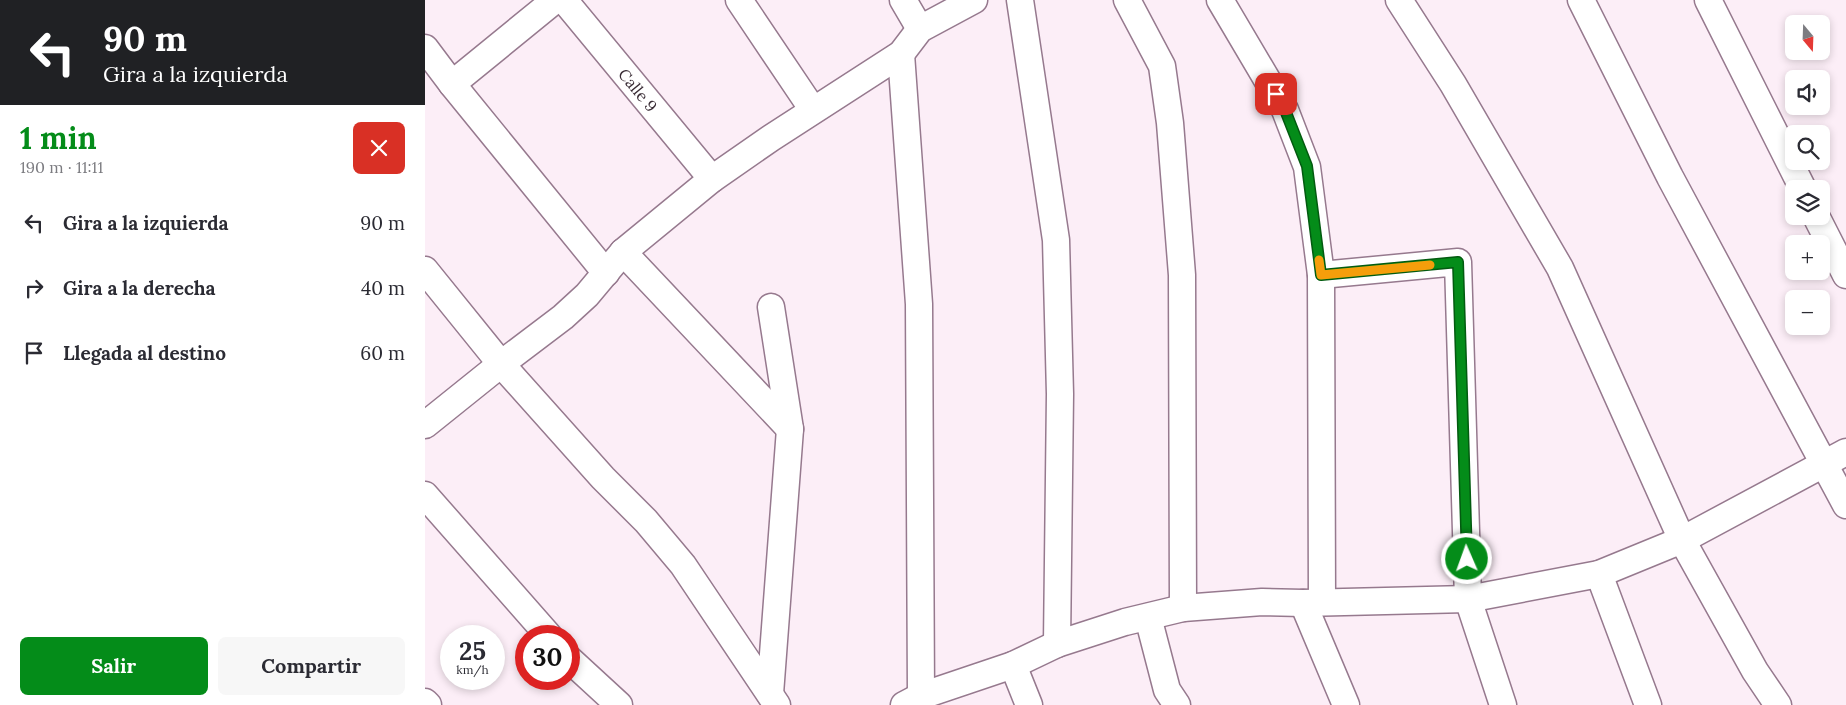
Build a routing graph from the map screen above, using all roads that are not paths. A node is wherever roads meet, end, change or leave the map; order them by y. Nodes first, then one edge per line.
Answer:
1 (555, 0) edge
2 (564, 0) edge
3 (739, 0) edge
4 (903, 0) edge
5 (974, 0) edge
6 (1020, 0) edge
7 (1127, 0) edge
8 (1220, 0) edge
9 (1399, 0) edge
10 (1581, 0) edge
11 (1708, 0) edge
12 (920, 29) junction
13 (425, 48) edge
14 (901, 54) junction
15 (452, 84) junction
16 (813, 110) junction
17 (712, 179) junction
18 (1798, 180) edge
19 (1821, 225) edge
20 (623, 252) junction
21 (425, 270) edge
22 (606, 273) junction
23 (1321, 275) junction
24 (1846, 275) edge
25 (771, 307) dead end
26 (501, 364) junction
27 (425, 425) edge
28 (790, 429) junction
29 (1835, 457) edge
30 (425, 495) edge
31 (1846, 505) edge
32 (1682, 540) junction
33 (1599, 574) junction
34 (1468, 599) junction
35 (1313, 602) junction
36 (1183, 608) junction
37 (1148, 617) junction
38 (539, 625) edge
39 (1057, 644) junction
40 (1013, 664) junction
41 (580, 668) edge
42 (773, 699) edge
43 (913, 701) edge
44 (425, 702) edge
45 (428, 705) edge
46 (619, 705) edge
47 (1029, 705) edge
48 (1177, 705) edge
49 (1345, 705) edge
50 (1503, 705) edge
51 (1648, 705) edge
52 (1778, 705) edge

1 - 15 street
2 - 17 street, Calle 9
3 - 16 street
4 - 12 street
5 - 12 street
6 - 39 street
7 - 36 street
8 - 23 street
9 - 32 street
10 - 29 street
11 - 18 street
12 - 14 street
13 - 15 street
14 - 16 street
14 - 43 street
15 - 22 street
16 - 17 street
17 - 20 street
19 - 24 street
20 - 22 street
20 - 28 street
21 - 26 street
22 - 26 street
23 - 34 street
23 - 35 street
25 - 28 street
26 - 27 street
26 - 42 street
28 - 42 street
29 - 31 street
29 - 32 street
30 - 38 street
32 - 33 street
32 - 52 street
33 - 34 street
33 - 51 street
34 - 35 street
34 - 50 street
35 - 36 street
35 - 49 street
36 - 37 street
37 - 39 street
37 - 48 street
39 - 40 street
40 - 43 street
40 - 47 street
41 - 46 street
44 - 45 street

